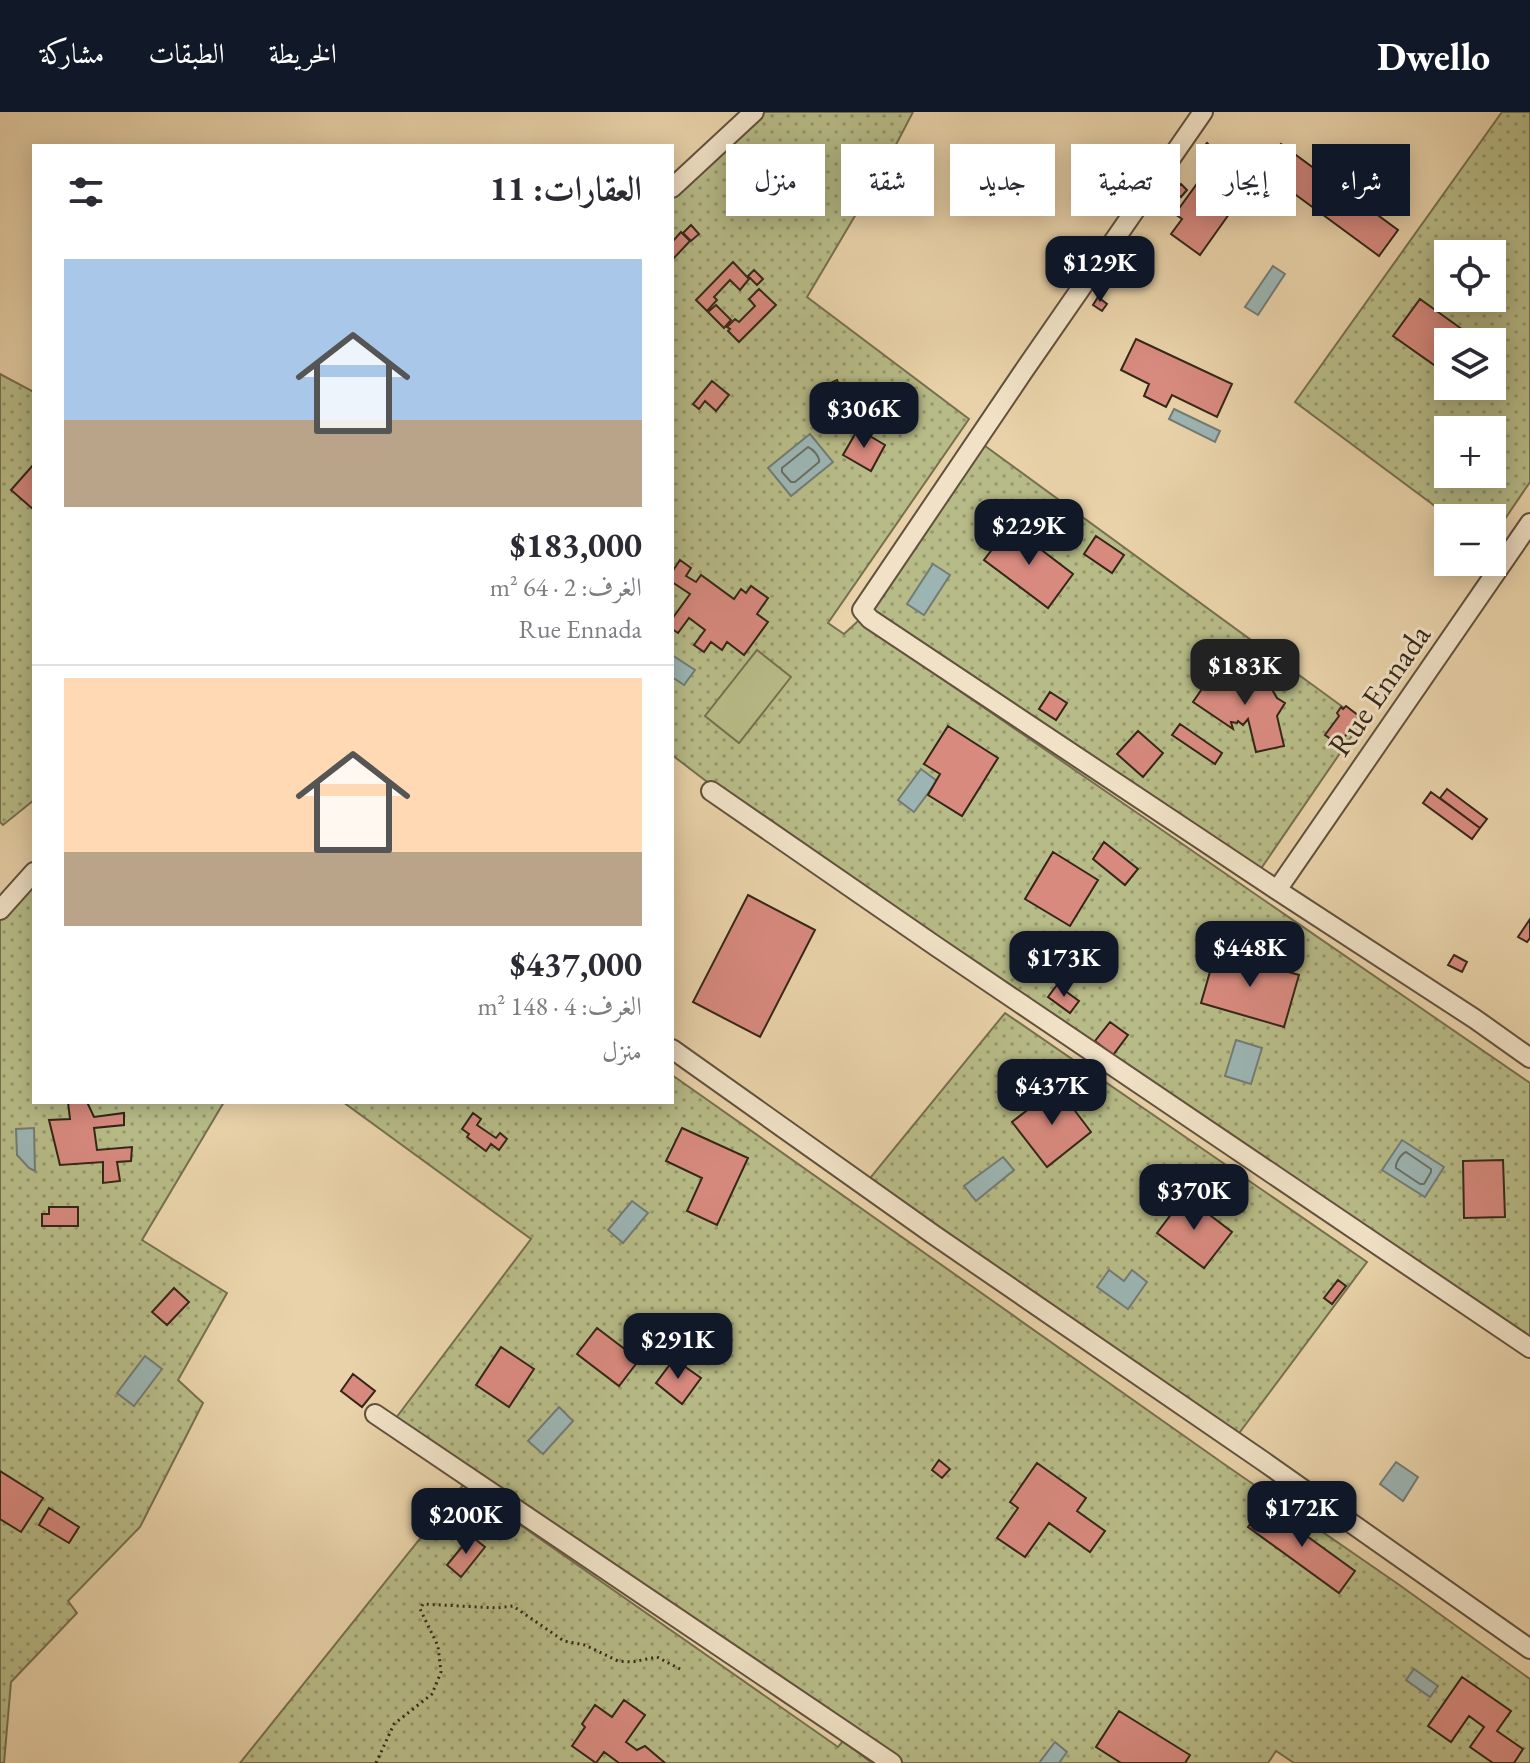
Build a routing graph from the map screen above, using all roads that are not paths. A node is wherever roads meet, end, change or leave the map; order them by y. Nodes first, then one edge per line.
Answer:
1 (754, 112) edge
2 (1203, 112) edge
3 (674, 186) edge
4 (1530, 523) edge
5 (711, 791) dead end
6 (32, 874) edge
7 (1277, 890) junction
8 (0, 910) edge
9 (674, 1050) edge
10 (1530, 1058) edge
11 (1530, 1348) edge
12 (375, 1414) dead end
13 (1530, 1649) edge
14 (892, 1763) edge

1 - 3 street
2 - 7 street
4 - 7 street, Rue Ennada
5 - 11 street
6 - 8 street
7 - 10 street
9 - 13 street
12 - 14 street

